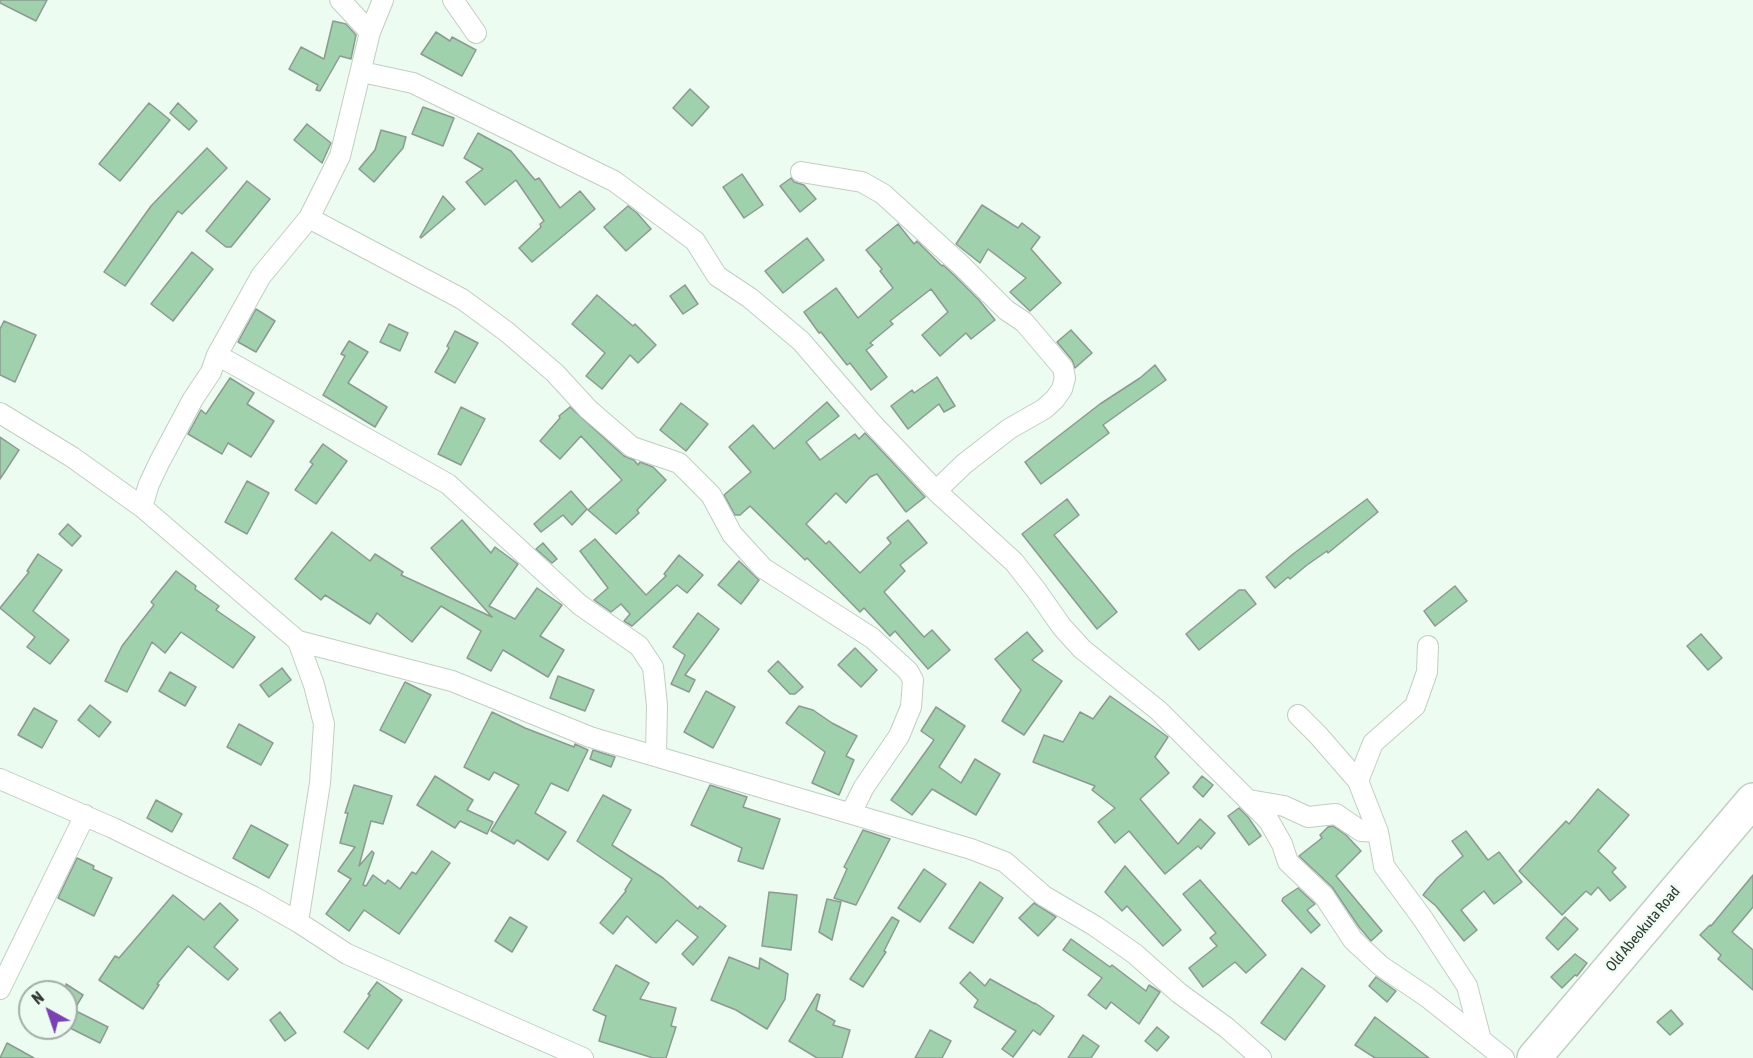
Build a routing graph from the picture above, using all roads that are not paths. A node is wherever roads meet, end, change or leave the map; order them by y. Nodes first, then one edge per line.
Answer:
1 (340, 0) edge
2 (383, 0) edge
3 (453, 0) edge
4 (370, 32) junction
5 (476, 33) dead end
6 (362, 72) junction
7 (801, 172) dead end
8 (309, 218) junction
9 (217, 355) junction
10 (0, 413) edge
11 (936, 492) junction
12 (142, 507) junction
13 (298, 641) junction
14 (1428, 646) dead end
15 (1298, 716) dead end
16 (656, 755) junction
17 (0, 779) edge
18 (1358, 781) junction
19 (1249, 800) junction
20 (1753, 800) edge
21 (851, 813) junction
22 (85, 816) junction
23 (1378, 832) junction
24 (298, 922) junction
25 (0, 989) edge
26 (1481, 1040) junction
27 (583, 1058) edge
28 (1261, 1058) edge
29 (1504, 1058) edge
30 (1534, 1058) edge

1 - 4 street
2 - 4 street
3 - 5 street
4 - 6 street
6 - 8 street
6 - 11 street
7 - 11 street
8 - 9 street
8 - 21 street
9 - 12 street
9 - 16 street
10 - 12 street
11 - 19 street
12 - 13 street
13 - 16 street
13 - 24 street
14 - 18 street
15 - 18 street
16 - 21 street
17 - 22 street
18 - 23 street
19 - 23 street
19 - 26 street
20 - 30 highway, Old Abeokuta Road
21 - 28 street
22 - 24 street
22 - 25 street
23 - 26 street
24 - 27 street
26 - 29 street

